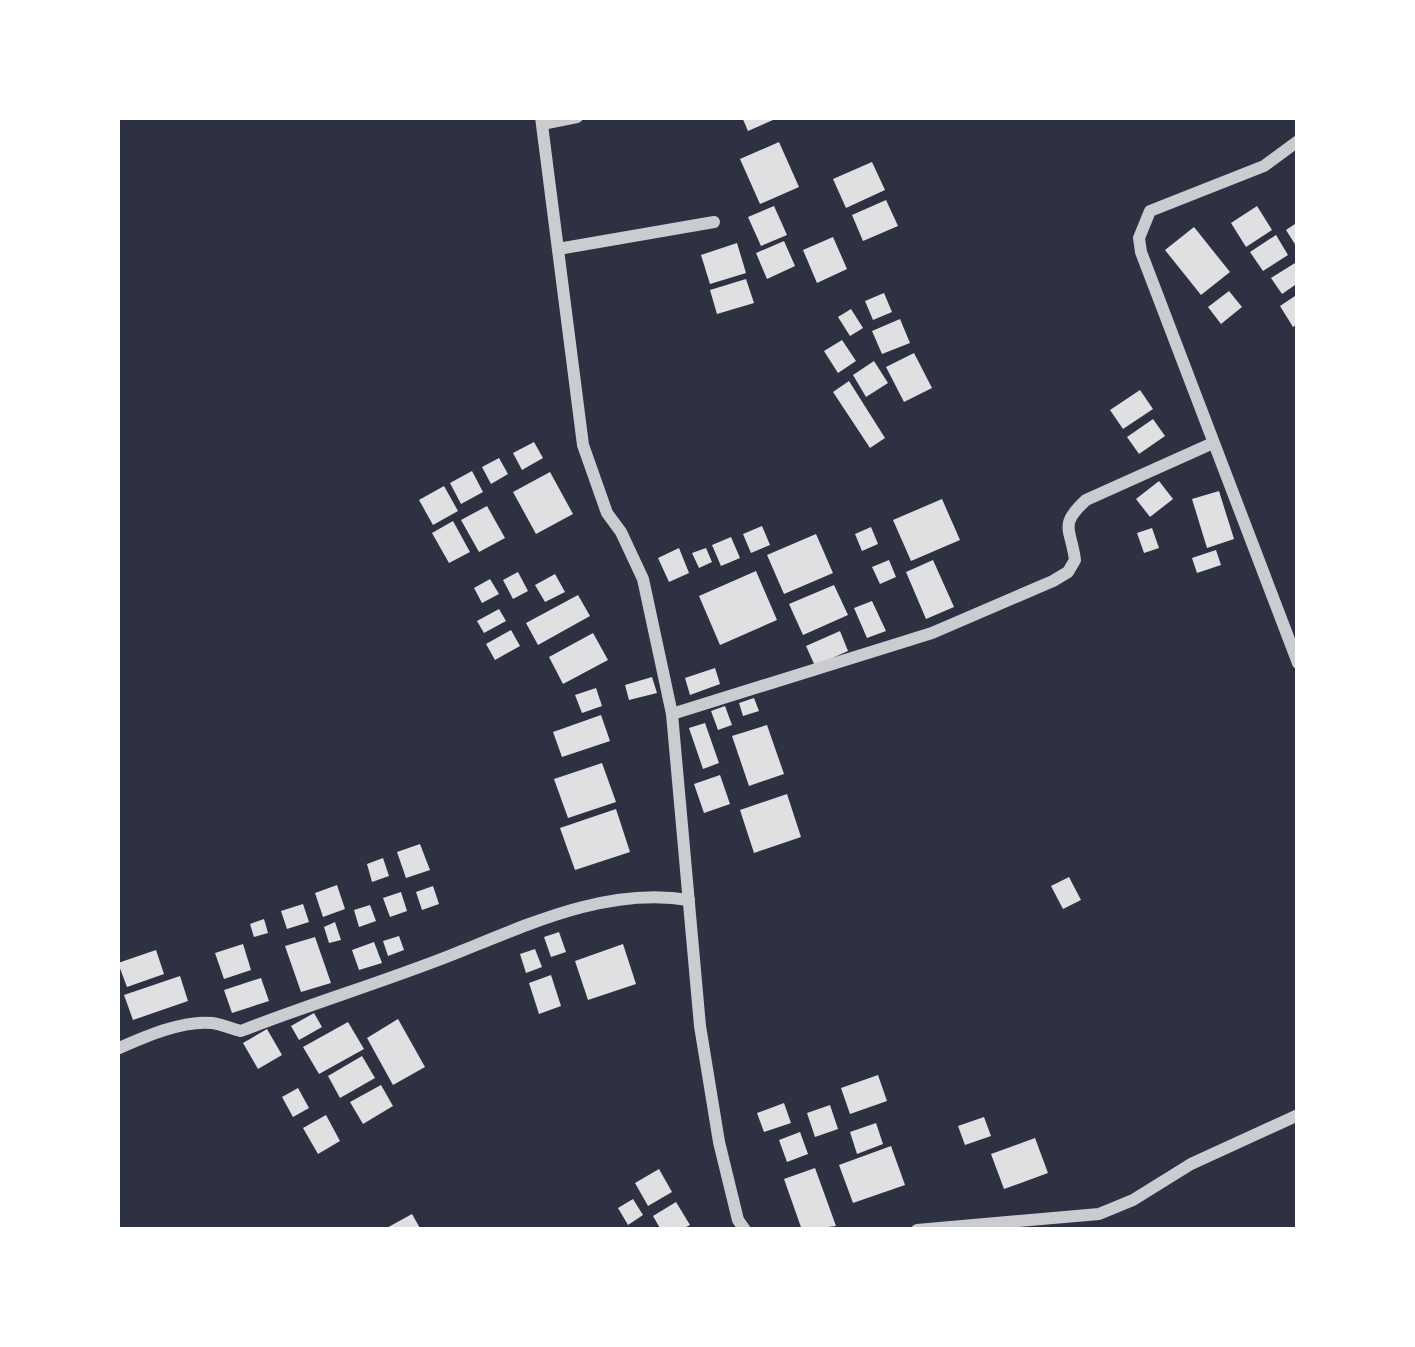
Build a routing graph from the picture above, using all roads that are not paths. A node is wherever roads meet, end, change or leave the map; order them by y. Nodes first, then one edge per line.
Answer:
1 (577, 117) edge
2 (541, 120) edge
3 (1298, 141) edge
4 (714, 222) dead end
5 (558, 249) junction
6 (1214, 443) junction
7 (1298, 663) edge
8 (672, 714) junction
9 (688, 900) junction
10 (117, 1048) edge
11 (1298, 1115) edge
12 (745, 1230) edge
13 (917, 1230) edge

1 - 2 street
2 - 5 street
3 - 6 street
4 - 5 street
5 - 8 street
6 - 7 street
6 - 8 street
8 - 9 street
9 - 10 street
9 - 12 street
11 - 13 street

